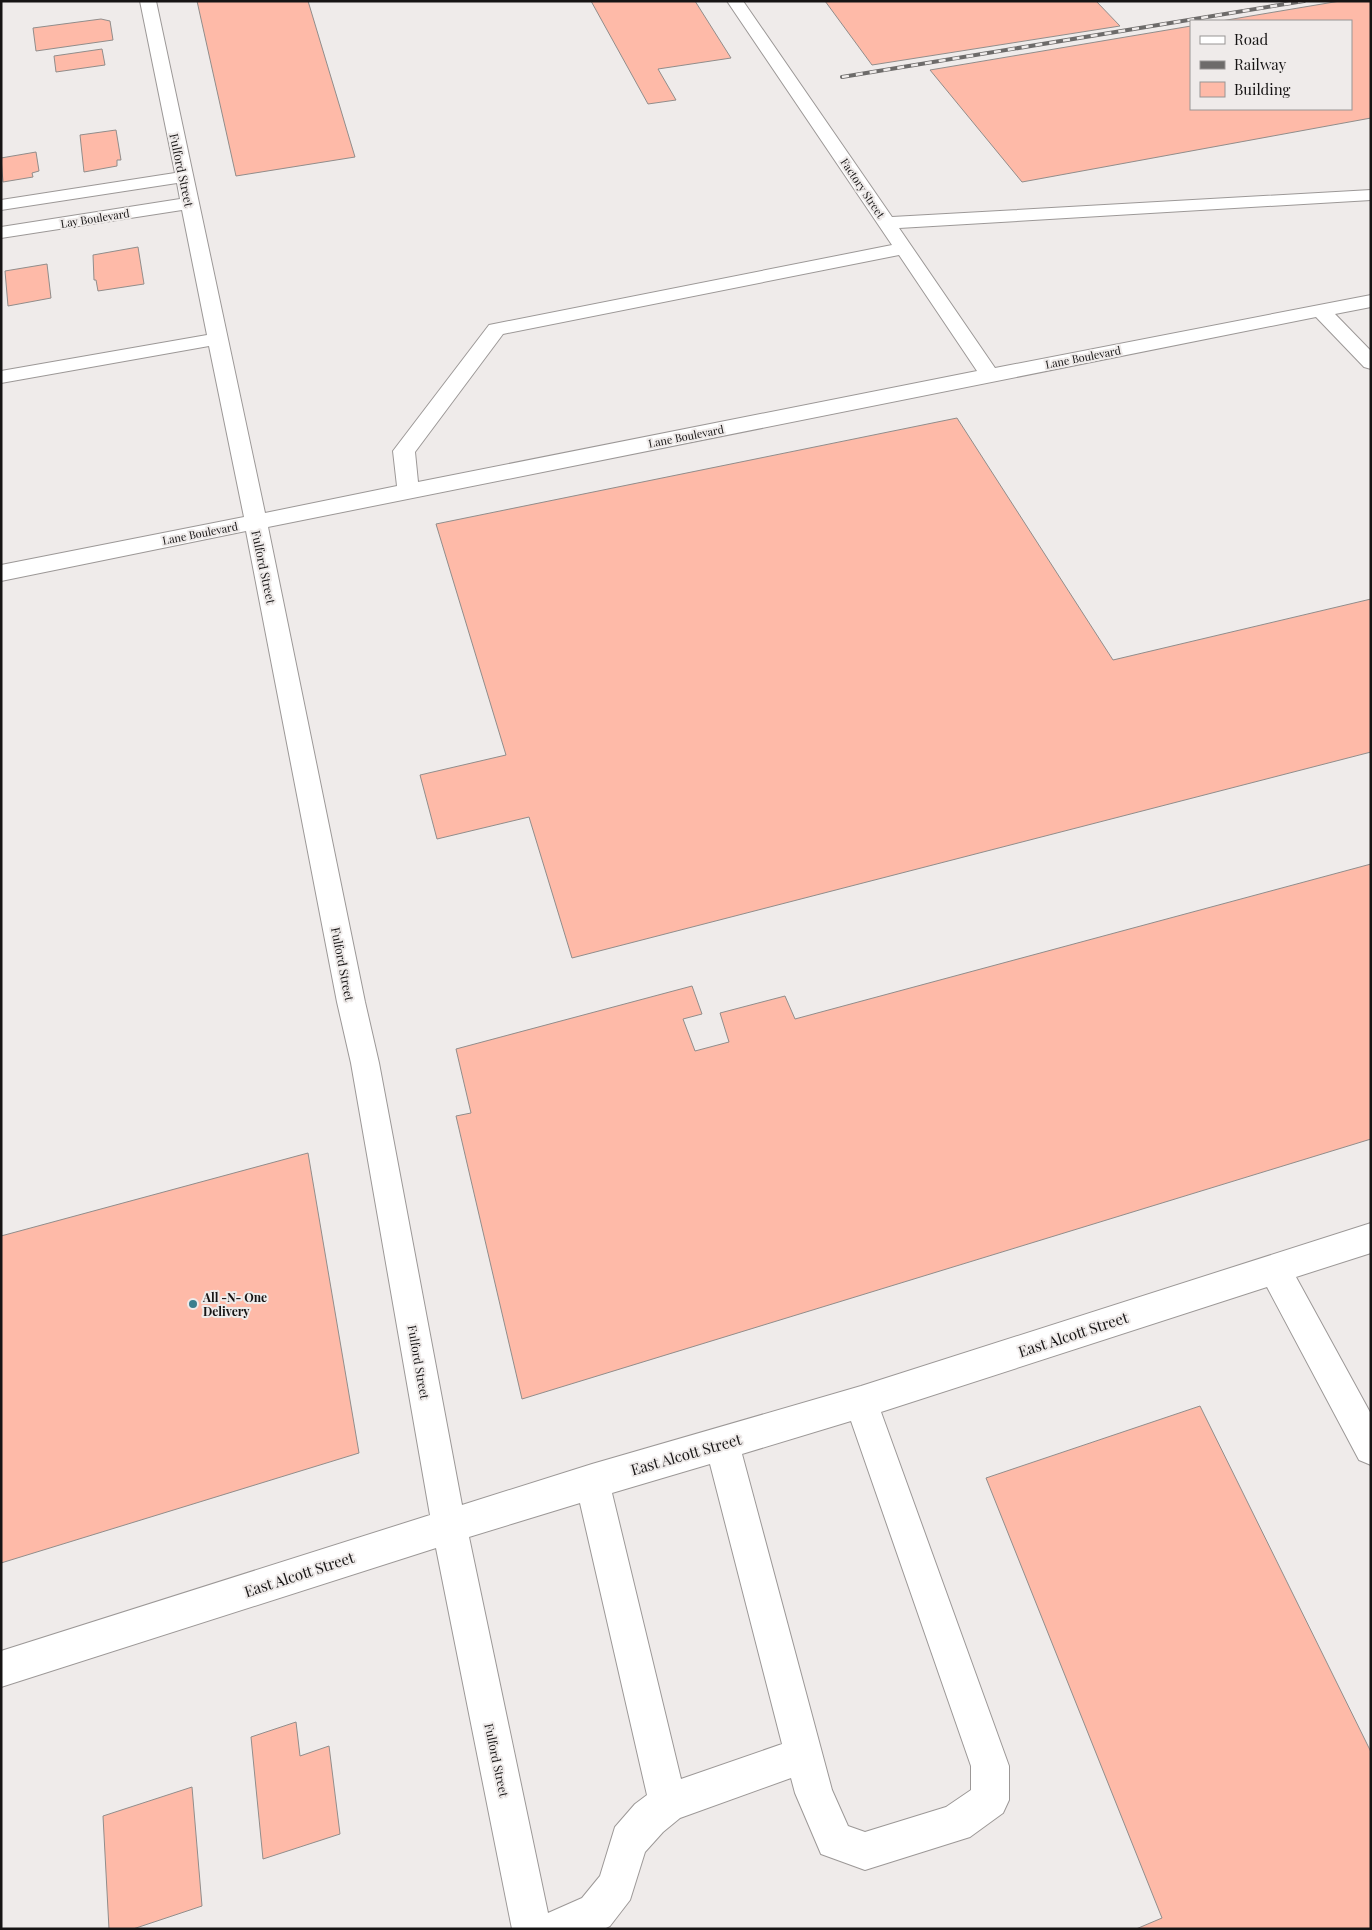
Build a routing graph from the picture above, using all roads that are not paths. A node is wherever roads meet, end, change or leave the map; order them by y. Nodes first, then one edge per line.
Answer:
1 (148, 1) edge
2 (735, 1) edge
3 (183, 177) junction
4 (1371, 195) edge
5 (190, 203) junction
6 (1, 205) edge
7 (886, 223) junction
8 (1, 233) edge
9 (904, 248) junction
10 (1371, 301) edge
11 (1321, 311) junction
12 (217, 339) junction
13 (1371, 363) edge
14 (990, 375) junction
15 (1, 377) edge
16 (408, 492) junction
17 (255, 523) junction
18 (1, 572) edge
19 (1371, 1238) edge
20 (1274, 1269) junction
21 (861, 1402) junction
22 (722, 1444) junction
23 (1371, 1448) edge
24 (592, 1481) junction
25 (449, 1526) junction
26 (1, 1669) edge
27 (804, 1755) junction
28 (668, 1803) junction
29 (532, 1929) edge
30 (558, 1929) edge

1 - 3 street, Fulford Street
2 - 7 street, Factory Street
3 - 5 street, Fulford Street
3 - 6 street
4 - 7 street
5 - 8 street, Lay Boulevard
5 - 12 street, Fulford Street
7 - 9 street, Factory Street
9 - 14 street, Factory Street
9 - 16 street
10 - 11 street, Lane Boulevard
11 - 13 street
11 - 14 street, Lane Boulevard
12 - 15 street
12 - 17 street, Fulford Street
14 - 16 street, Lane Boulevard
16 - 17 street, Lane Boulevard
17 - 18 street, Lane Boulevard
17 - 25 street, Fulford Street
19 - 20 street, East Alcott Street
20 - 21 street, East Alcott Street
20 - 23 street
21 - 22 street, East Alcott Street
21 - 27 street
22 - 24 street, East Alcott Street
22 - 27 street
24 - 25 street, East Alcott Street
24 - 28 street
25 - 26 street, East Alcott Street
25 - 29 street, Fulford Street
27 - 28 street
28 - 30 street

